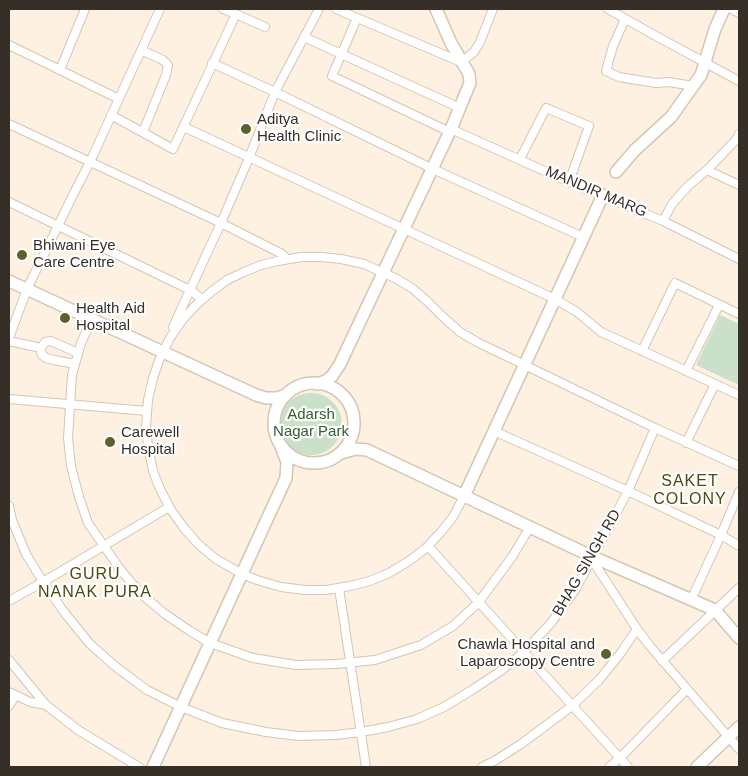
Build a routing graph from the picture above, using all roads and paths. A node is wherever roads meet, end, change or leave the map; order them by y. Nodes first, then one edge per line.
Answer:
1 (85, 9) edge
2 (160, 9) edge
3 (223, 9) edge
4 (318, 9) edge
5 (336, 9) edge
6 (436, 9) edge
7 (493, 9) edge
8 (611, 9) edge
9 (724, 9) edge
10 (731, 9) edge
11 (739, 13) edge
12 (236, 14) junction
13 (357, 18) junction
14 (625, 18) junction
15 (266, 27) dead end
16 (304, 37) junction
17 (9, 45) edge
18 (141, 50) junction
19 (341, 54) junction
20 (461, 62) junction
21 (704, 63) junction
22 (212, 64) junction
23 (60, 70) junction
24 (739, 81) edge
25 (693, 86) junction
26 (275, 92) junction
27 (119, 98) junction
28 (460, 108) junction
29 (111, 115) junction
30 (9, 124) edge
31 (184, 127) junction
32 (451, 130) junction
33 (143, 132) junction
34 (739, 134) edge
35 (250, 158) junction
36 (520, 159) junction
37 (90, 162) junction
38 (433, 169) junction
39 (707, 170) junction
40 (616, 172) dead end
41 (569, 182) junction
42 (739, 185) edge
43 (603, 195) junction
44 (9, 202) edge
45 (663, 221) junction
46 (221, 223) junction
47 (58, 226) junction
48 (404, 229) junction
49 (583, 237) junction
50 (286, 259) junction
51 (739, 259) edge
52 (384, 272) junction
53 (9, 281) edge
54 (27, 290) junction
55 (190, 290) junction
56 (555, 299) junction
57 (202, 300) junction
58 (719, 304) junction
59 (739, 314) edge
60 (92, 319) junction
61 (9, 340) edge
62 (41, 348) junction
63 (642, 351) junction
64 (163, 352) junction
65 (78, 353) junction
66 (75, 364) junction
67 (340, 364) junction
68 (524, 365) junction
69 (686, 371) junction
70 (317, 384) junction
71 (715, 384) junction
72 (342, 394) junction
73 (256, 395) junction
74 (286, 395) junction
75 (739, 395) edge
76 (9, 399) edge
77 (69, 404) junction
78 (147, 411) junction
79 (274, 425) junction
80 (655, 428) junction
81 (353, 431) junction
82 (494, 431) junction
83 (686, 443) junction
84 (280, 444) junction
85 (367, 450) junction
86 (341, 453) junction
87 (312, 463) junction
88 (739, 466) edge
89 (286, 478) junction
90 (628, 490) junction
91 (739, 492) edge
92 (464, 496) junction
93 (9, 506) edge
94 (169, 507) junction
95 (530, 527) junction
96 (721, 535) junction
97 (104, 546) junction
98 (428, 546) junction
99 (739, 546) edge
100 (593, 557) junction
101 (242, 574) junction
102 (43, 582) junction
103 (339, 588) junction
104 (739, 588) edge
105 (691, 600) junction
106 (9, 601) edge
107 (478, 603) junction
108 (715, 610) junction
109 (637, 629) junction
110 (739, 638) edge
111 (210, 642) junction
112 (523, 653) junction
113 (9, 660) edge
114 (662, 661) junction
115 (350, 663) junction
116 (687, 690) junction
117 (12, 694) edge
118 (46, 705) junction
119 (9, 706) edge
120 (572, 706) junction
121 (180, 707) junction
122 (739, 726) edge
123 (361, 732) junction
124 (728, 737) junction
125 (739, 749) edge
126 (620, 758) junction
127 (139, 767) edge
128 (153, 767) edge
129 (366, 767) edge
130 (482, 767) edge
131 (609, 767) edge
132 (628, 767) edge
133 (696, 767) edge

1 - 23 street
2 - 18 street
3 - 12 street
4 - 16 street
5 - 13 street
6 - 20 street
7 - 20 street
8 - 14 street
9 - 21 street
10 - 11 street
12 - 15 street
12 - 22 street
13 - 19 street
13 - 20 street
14 - 21 street
14 - 25 street
16 - 19 street
16 - 26 street
17 - 23 street
18 - 27 street
18 - 33 street
19 - 28 street
19 - 32 street, MANDIR MARG
20 - 28 street
21 - 24 street
21 - 25 street
22 - 26 street
22 - 31 street
23 - 27 street
25 - 40 street
26 - 35 street
26 - 38 street
27 - 29 street
28 - 32 street
29 - 33 street
29 - 37 street
30 - 37 street
31 - 33 street
31 - 35 street
32 - 36 street, MANDIR MARG
32 - 38 street
34 - 39 street
35 - 46 street
35 - 48 street
36 - 41 street, MANDIR MARG
36 - 41 street
37 - 46 street
37 - 47 street
38 - 48 street
38 - 49 street
39 - 42 street
39 - 45 street
41 - 43 street, MANDIR MARG
43 - 45 street, MANDIR MARG
43 - 49 street
44 - 47 street
45 - 51 street, MANDIR MARG
46 - 50 street
46 - 55 street
47 - 54 street
47 - 55 street
48 - 52 street
48 - 56 street
49 - 56 street
50 - 52 street
50 - 57 street
52 - 67 street
52 - 68 street
53 - 54 street
54 - 60 street
54 - 61 street
55 - 57 street
55 - 64 street
56 - 63 street
56 - 68 street
57 - 64 street
58 - 59 street
58 - 63 street
58 - 69 street
60 - 64 street
60 - 65 street
61 - 62 street
62 - 65 street
62 - 66 street
63 - 69 street
64 - 73 street
64 - 78 street
65 - 66 street
66 - 77 street
67 - 70 street
67 - 72 street
68 - 80 street
68 - 82 street
69 - 71 street
70 - 72 street
70 - 74 street
71 - 75 street
71 - 83 street
72 - 81 street
73 - 74 street
73 - 79 street
74 - 79 street
76 - 77 street
77 - 78 street
77 - 97 street
78 - 94 street
79 - 84 street
80 - 83 street
80 - 90 street, BHAG SINGH RD
81 - 85 street
81 - 86 street
82 - 90 street
82 - 92 street
83 - 88 street
84 - 87 street
84 - 89 street
85 - 86 street
85 - 92 street
86 - 87 street
87 - 89 street
89 - 101 street
90 - 96 street
90 - 100 street, BHAG SINGH RD
91 - 96 street
92 - 95 street
92 - 98 street
93 - 102 street, BHAG SINGH RD
94 - 97 street
94 - 101 street
95 - 100 street
95 - 107 street
96 - 99 street
96 - 105 street
97 - 102 street
97 - 111 street
98 - 103 street
98 - 107 street
100 - 105 street
100 - 109 street
100 - 112 street, BHAG SINGH RD
101 - 103 street
101 - 111 street
102 - 106 street
102 - 121 street, BHAG SINGH RD
103 - 115 street
104 - 108 street
105 - 108 street
107 - 112 street
107 - 115 street
108 - 110 street
108 - 114 street
109 - 114 street
109 - 120 street
111 - 115 street
111 - 121 street
112 - 120 street
112 - 123 street, BHAG SINGH RD
113 - 118 street
114 - 116 street
115 - 123 street
116 - 124 street
116 - 126 street
117 - 118 street
117 - 119 street
118 - 127 street
120 - 126 street
120 - 130 street
121 - 123 street, BHAG SINGH RD
121 - 128 street
122 - 124 street
123 - 129 street
124 - 125 street
124 - 133 street
126 - 131 street
126 - 132 street

